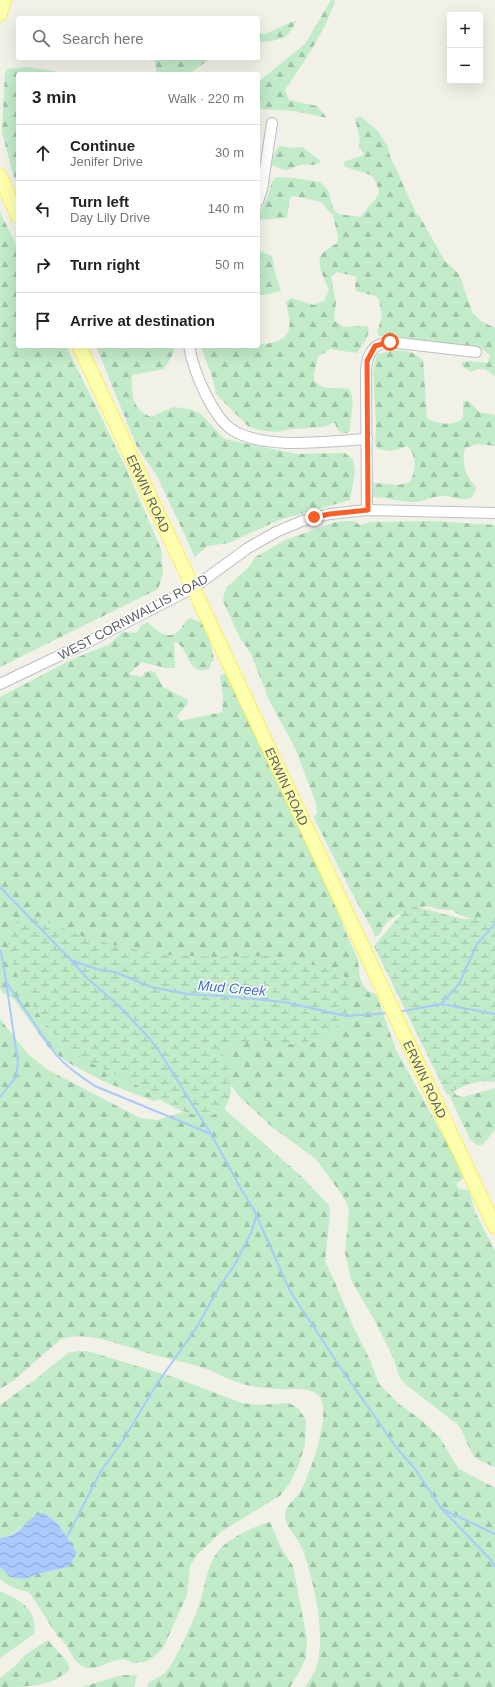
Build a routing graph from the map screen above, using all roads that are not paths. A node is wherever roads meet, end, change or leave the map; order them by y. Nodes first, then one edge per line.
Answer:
1 (4, 0) edge
2 (0, 14) edge
3 (272, 123) dead end
4 (0, 176) edge
5 (260, 195) edge
6 (16, 212) edge
7 (80, 348) edge
8 (190, 348) edge
9 (476, 352) dead end
10 (367, 439) junction
11 (368, 510) junction
12 (495, 513) edge
13 (193, 588) junction
14 (0, 684) edge
15 (495, 1227) edge

1 - 2 main road
3 - 5 street
4 - 6 main road
7 - 13 main road, ERWIN ROAD
8 - 10 street
9 - 10 street
10 - 11 street
11 - 12 street, WEST CORNWALLIS ROAD
11 - 13 street, WEST CORNWALLIS ROAD
13 - 14 street, WEST CORNWALLIS ROAD
13 - 15 main road, ERWIN ROAD

